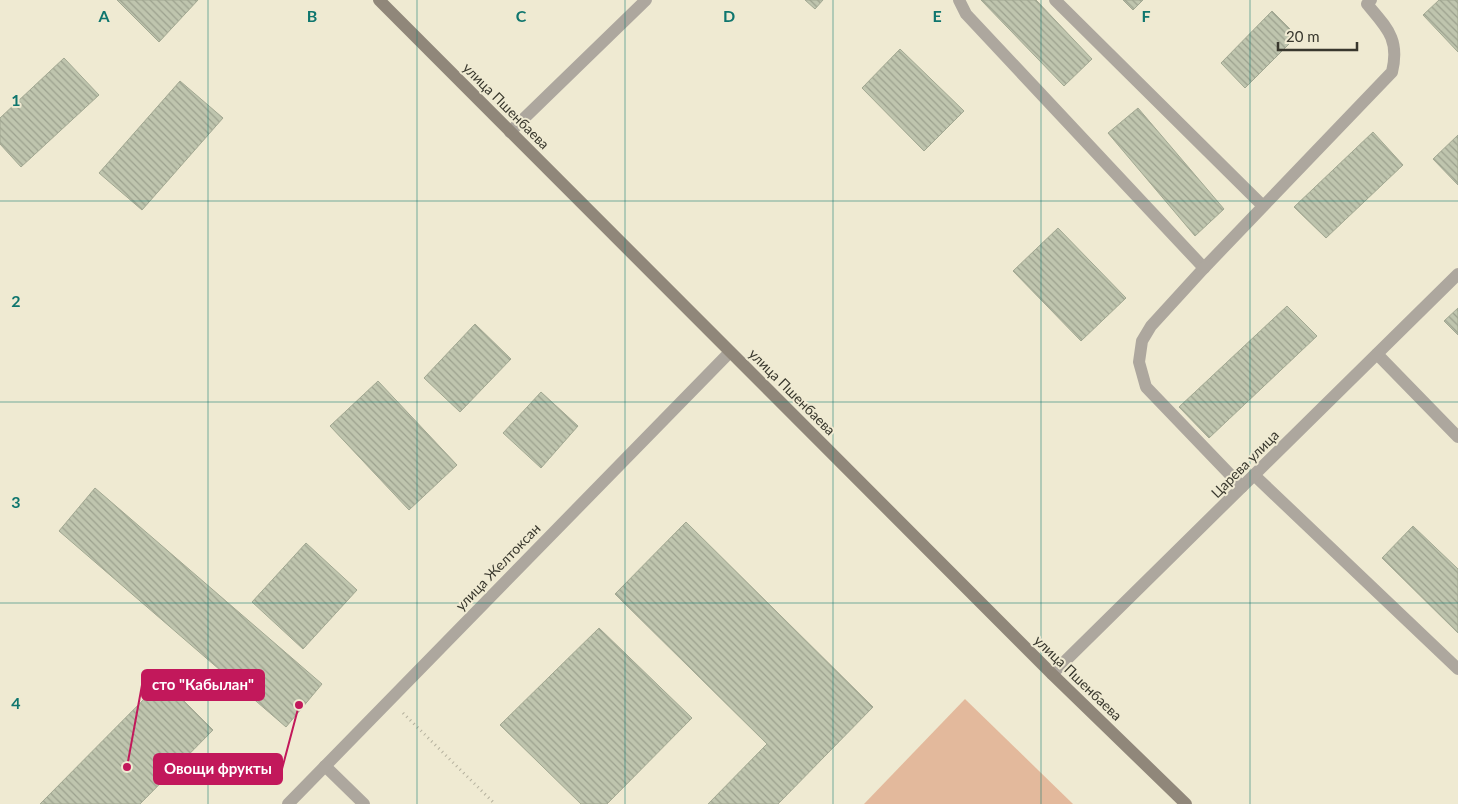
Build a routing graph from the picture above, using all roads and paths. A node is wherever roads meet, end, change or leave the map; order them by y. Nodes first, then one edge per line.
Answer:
1 (379, 0) edge
2 (646, 0) edge
3 (959, 0) edge
4 (1055, 0) edge
5 (1367, 1) edge
6 (510, 132) junction
7 (1263, 206) junction
8 (1204, 268) junction
9 (1458, 274) edge
10 (730, 352) junction
11 (1377, 354) junction
12 (1458, 437) edge
13 (1254, 475) junction
14 (1242, 487) junction
15 (1458, 668) edge
16 (1052, 674) junction
17 (390, 700) junction
18 (325, 766) junction
19 (288, 804) edge
20 (364, 804) edge
21 (495, 804) edge
22 (1186, 804) edge

1 - 6 street, улица Пшенбаева
2 - 6 street
3 - 8 street
4 - 7 street
5 - 7 street
6 - 10 street, улица Пшенбаева
7 - 8 street
8 - 14 street
9 - 11 street, Царева улица
10 - 16 street, улица Пшенбаева
10 - 17 street, улица Желтоксан
11 - 12 street
11 - 13 street, Царева улица
13 - 14 street, Царева улица
13 - 15 street
14 - 16 street, Царева улица
16 - 22 street, улица Пшенбаева
17 - 18 street, улица Желтоксан
17 - 21 path
18 - 19 street, улица Желтоксан
18 - 20 street

